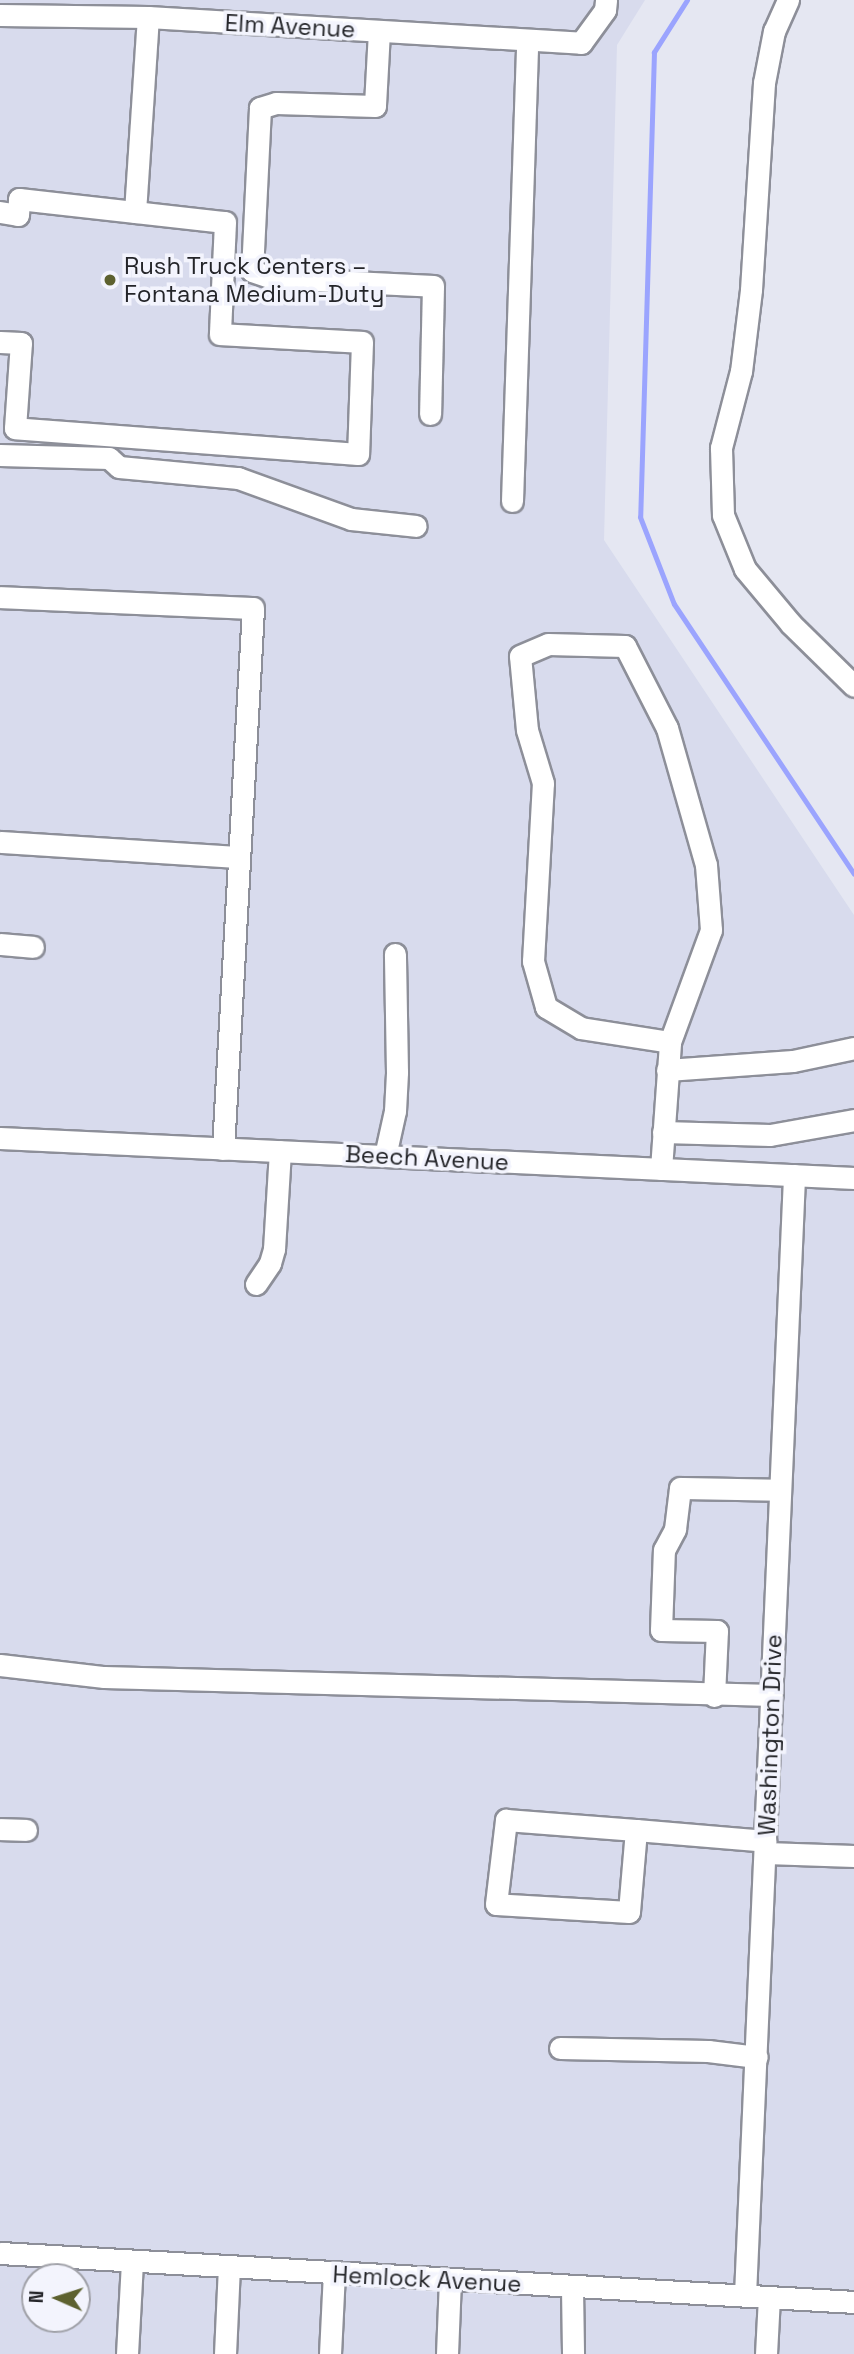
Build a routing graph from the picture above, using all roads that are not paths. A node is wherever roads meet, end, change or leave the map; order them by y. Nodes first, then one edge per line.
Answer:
1 (606, 0) edge
2 (788, 0) edge
3 (0, 15) edge
4 (148, 17) junction
5 (379, 31) junction
6 (527, 40) junction
7 (0, 212) edge
8 (135, 212) junction
9 (0, 342) edge
10 (430, 414) dead end
11 (0, 455) edge
12 (512, 501) dead end
13 (416, 526) dead end
14 (0, 597) edge
15 (854, 686) edge
16 (0, 842) edge
17 (239, 856) junction
18 (0, 944) edge
19 (33, 947) dead end
20 (395, 954) dead end
21 (670, 1042) junction
22 (854, 1048) edge
23 (667, 1070) junction
24 (854, 1120) edge
25 (663, 1132) junction
26 (0, 1138) edge
27 (223, 1149) junction
28 (280, 1151) junction
29 (385, 1156) junction
30 (661, 1169) junction
31 (794, 1175) junction
32 (854, 1178) edge
33 (256, 1284) dead end
34 (780, 1490) junction
35 (0, 1665) edge
36 (772, 1695) junction
37 (714, 1696) junction
38 (0, 1829) edge
39 (26, 1830) dead end
40 (636, 1830) junction
41 (766, 1847) junction
42 (854, 1856) edge
43 (560, 2048) dead end
44 (757, 2057) junction
45 (0, 2253) edge
46 (132, 2263) junction
47 (229, 2267) junction
48 (334, 2273) junction
49 (450, 2279) junction
50 (572, 2288) junction
51 (745, 2295) junction
52 (769, 2297) junction
53 (854, 2302) edge
54 (127, 2354) edge
55 (225, 2354) edge
56 (330, 2354) edge
57 (447, 2354) edge
58 (572, 2354) edge
59 (766, 2354) edge

1 - 6 street, Elm Avenue
2 - 15 street
3 - 4 street, Elm Avenue
4 - 5 street, Elm Avenue
4 - 8 street
5 - 6 street, Elm Avenue
5 - 10 street
6 - 12 street
7 - 8 street
8 - 9 street
11 - 13 street
14 - 17 street
16 - 17 street
17 - 27 street
18 - 19 street
20 - 29 street
21 - 21 street
21 - 23 street
22 - 23 street
23 - 25 street
24 - 25 street
25 - 30 street
26 - 27 street, Beech Avenue
27 - 28 street, Beech Avenue
28 - 29 street, Beech Avenue
28 - 33 street
29 - 30 street, Beech Avenue
30 - 31 street, Beech Avenue
31 - 32 street, Beech Avenue
31 - 34 street, Washington Drive
34 - 36 street, Washington Drive
34 - 37 street
35 - 37 street
36 - 37 street
36 - 41 street, Washington Drive
38 - 39 street
40 - 40 street
40 - 41 street
41 - 42 street
41 - 44 street, Washington Drive
43 - 44 street
44 - 51 street, Washington Drive
45 - 46 street, Hemlock Avenue
46 - 47 street, Hemlock Avenue
46 - 54 street
47 - 48 street, Hemlock Avenue
47 - 55 street
48 - 49 street, Hemlock Avenue
48 - 56 street
49 - 50 street, Hemlock Avenue
49 - 57 street
50 - 51 street, Hemlock Avenue
50 - 58 street
51 - 52 street, Hemlock Avenue
52 - 53 street, Hemlock Avenue
52 - 59 street

